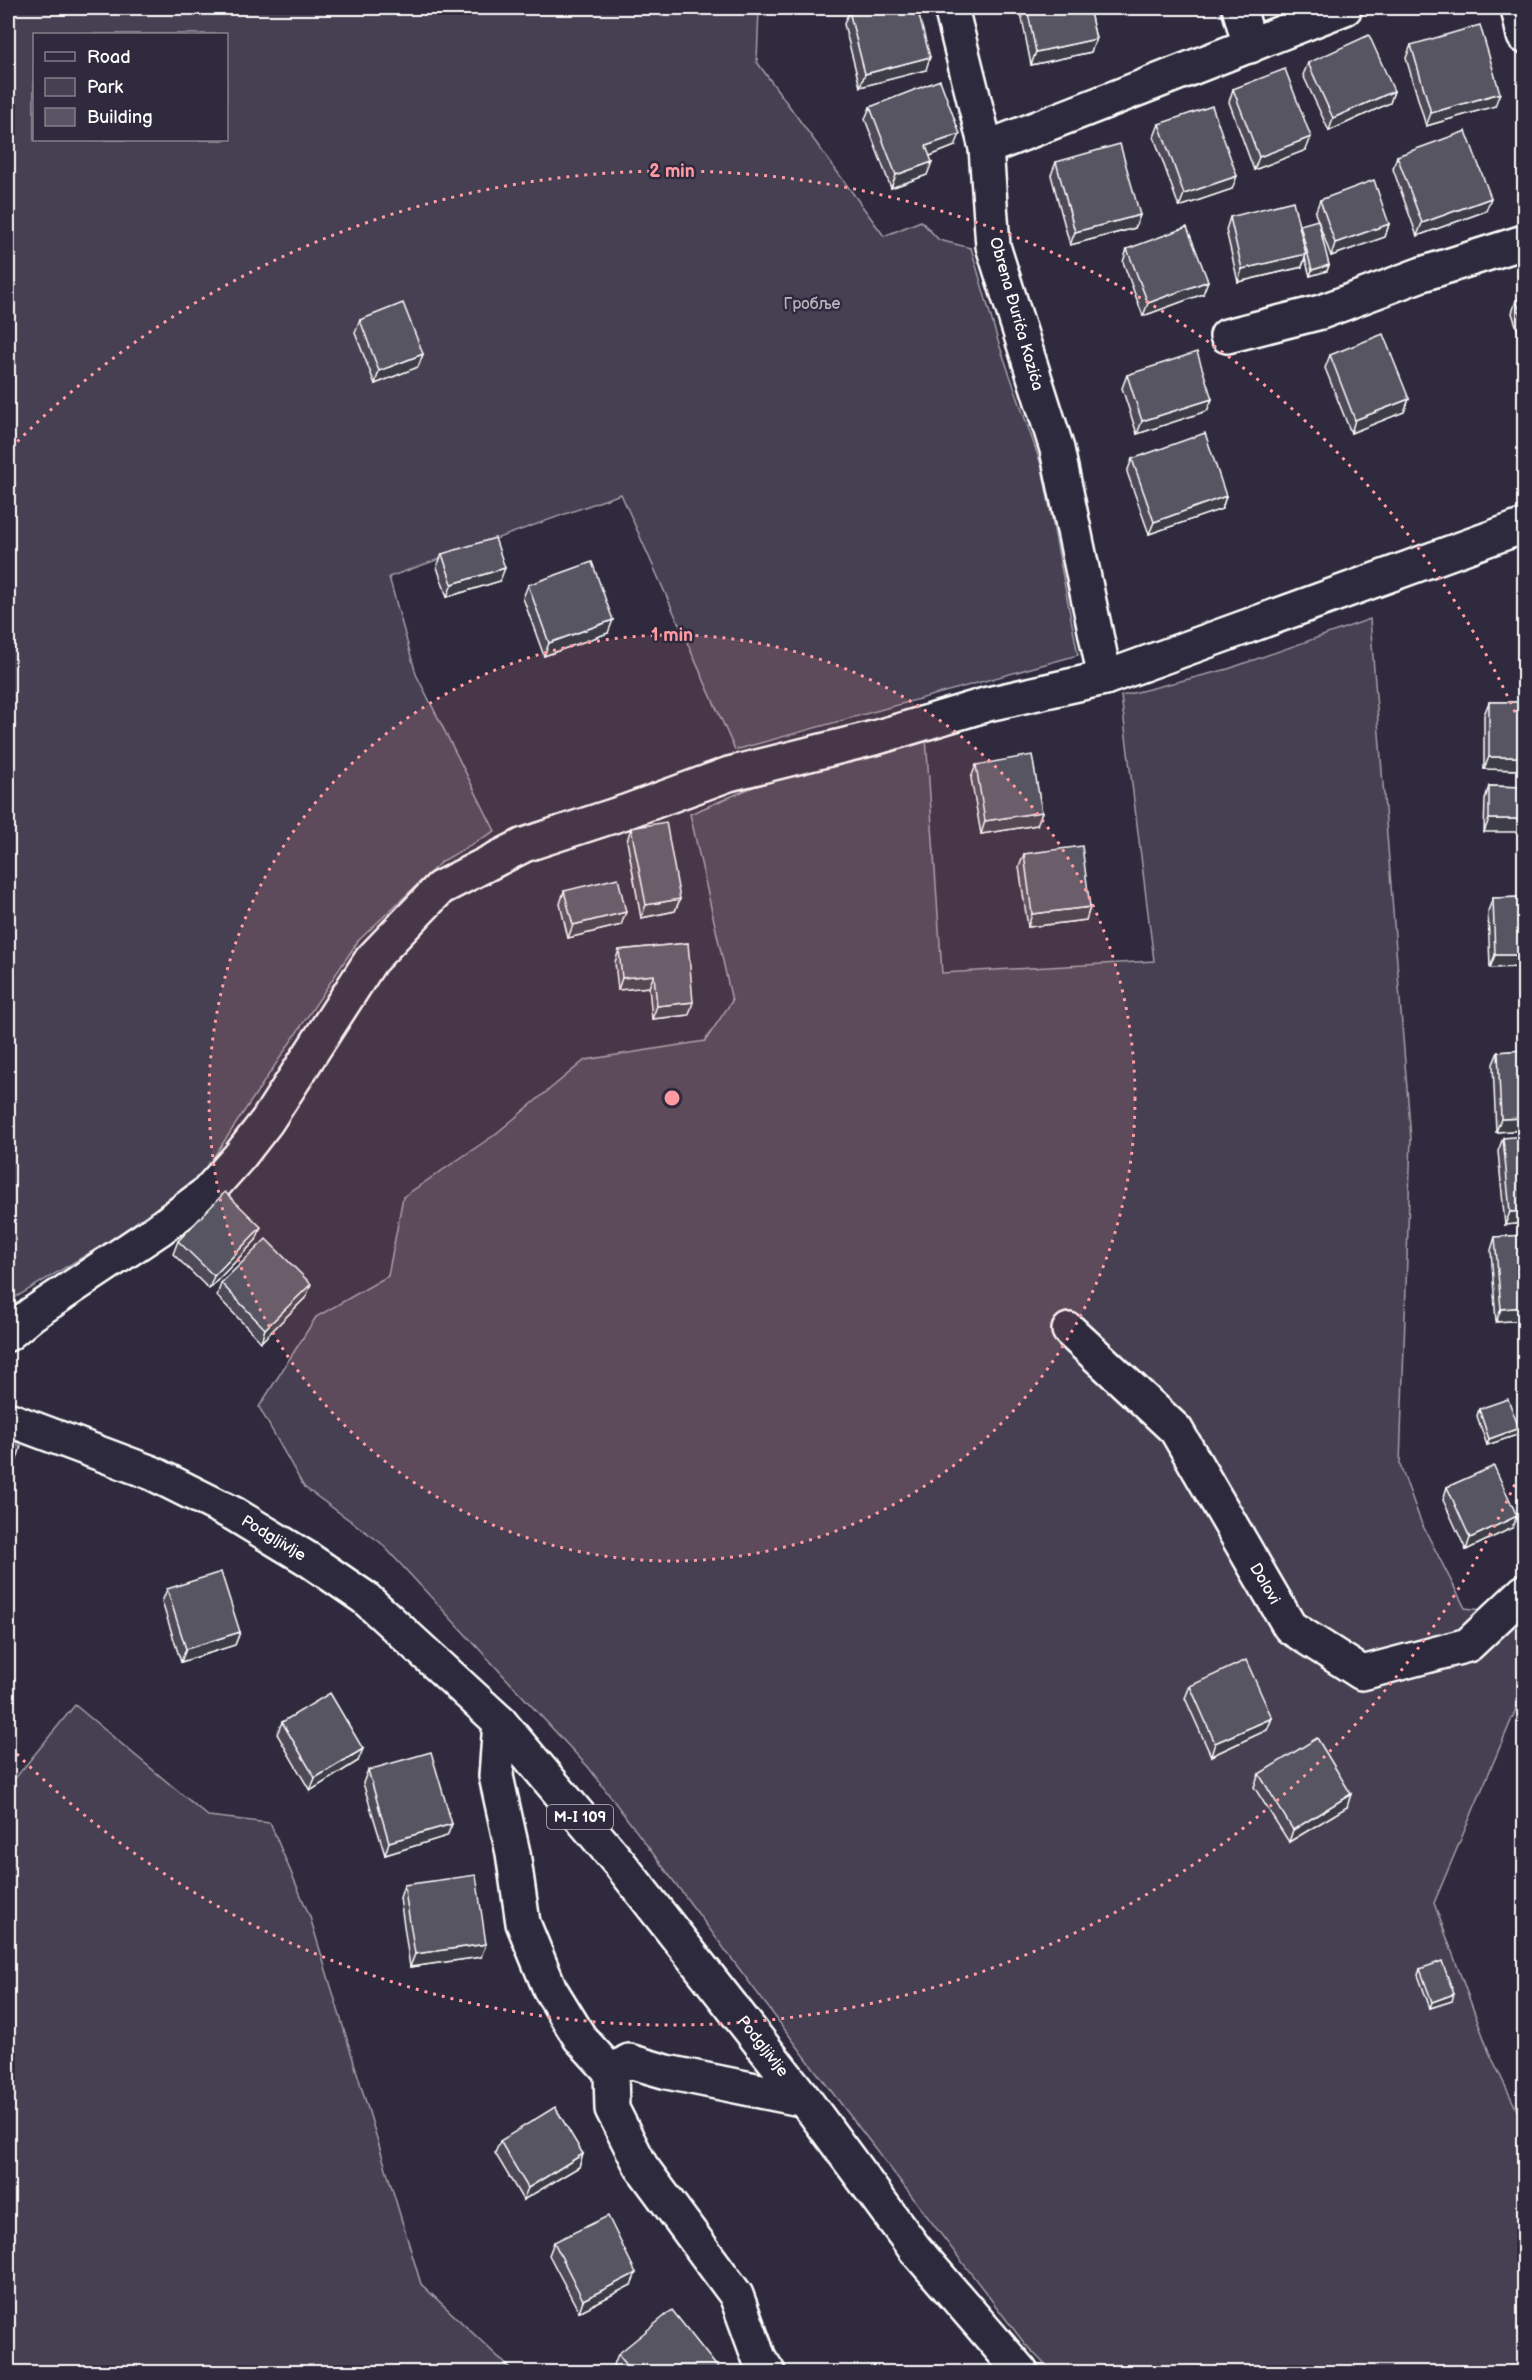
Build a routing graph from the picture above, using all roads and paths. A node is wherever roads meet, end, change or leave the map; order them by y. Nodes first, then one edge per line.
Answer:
1 (951, 8) edge
2 (1239, 8) edge
3 (1345, 8) edge
4 (1518, 8) edge
5 (1524, 36) edge
6 (1250, 46) junction
7 (986, 148) junction
8 (1524, 242) edge
9 (1227, 336) dead end
10 (1524, 526) edge
11 (1105, 678) junction
12 (1069, 1330) dead end
13 (8, 1334) edge
14 (8, 1419) edge
15 (1524, 1592) edge
16 (500, 1722) junction
17 (611, 2072) junction
18 (806, 2100) junction
19 (768, 2373) edge
20 (1021, 2373) edge

1 - 7 street, Obrena Đurića Kozića
2 - 6 street
3 - 6 street
4 - 5 street
6 - 7 street
7 - 11 street, Obrena Đurića Kozića
8 - 9 street
10 - 11 street
11 - 13 street
12 - 15 street, Dolovi
14 - 16 street, Podgljivlje / M-I 109
16 - 17 street
16 - 18 street, Podgljivlje / M-I 109
17 - 18 street
17 - 19 street
18 - 20 street, Podgljivlje / M-I 109

